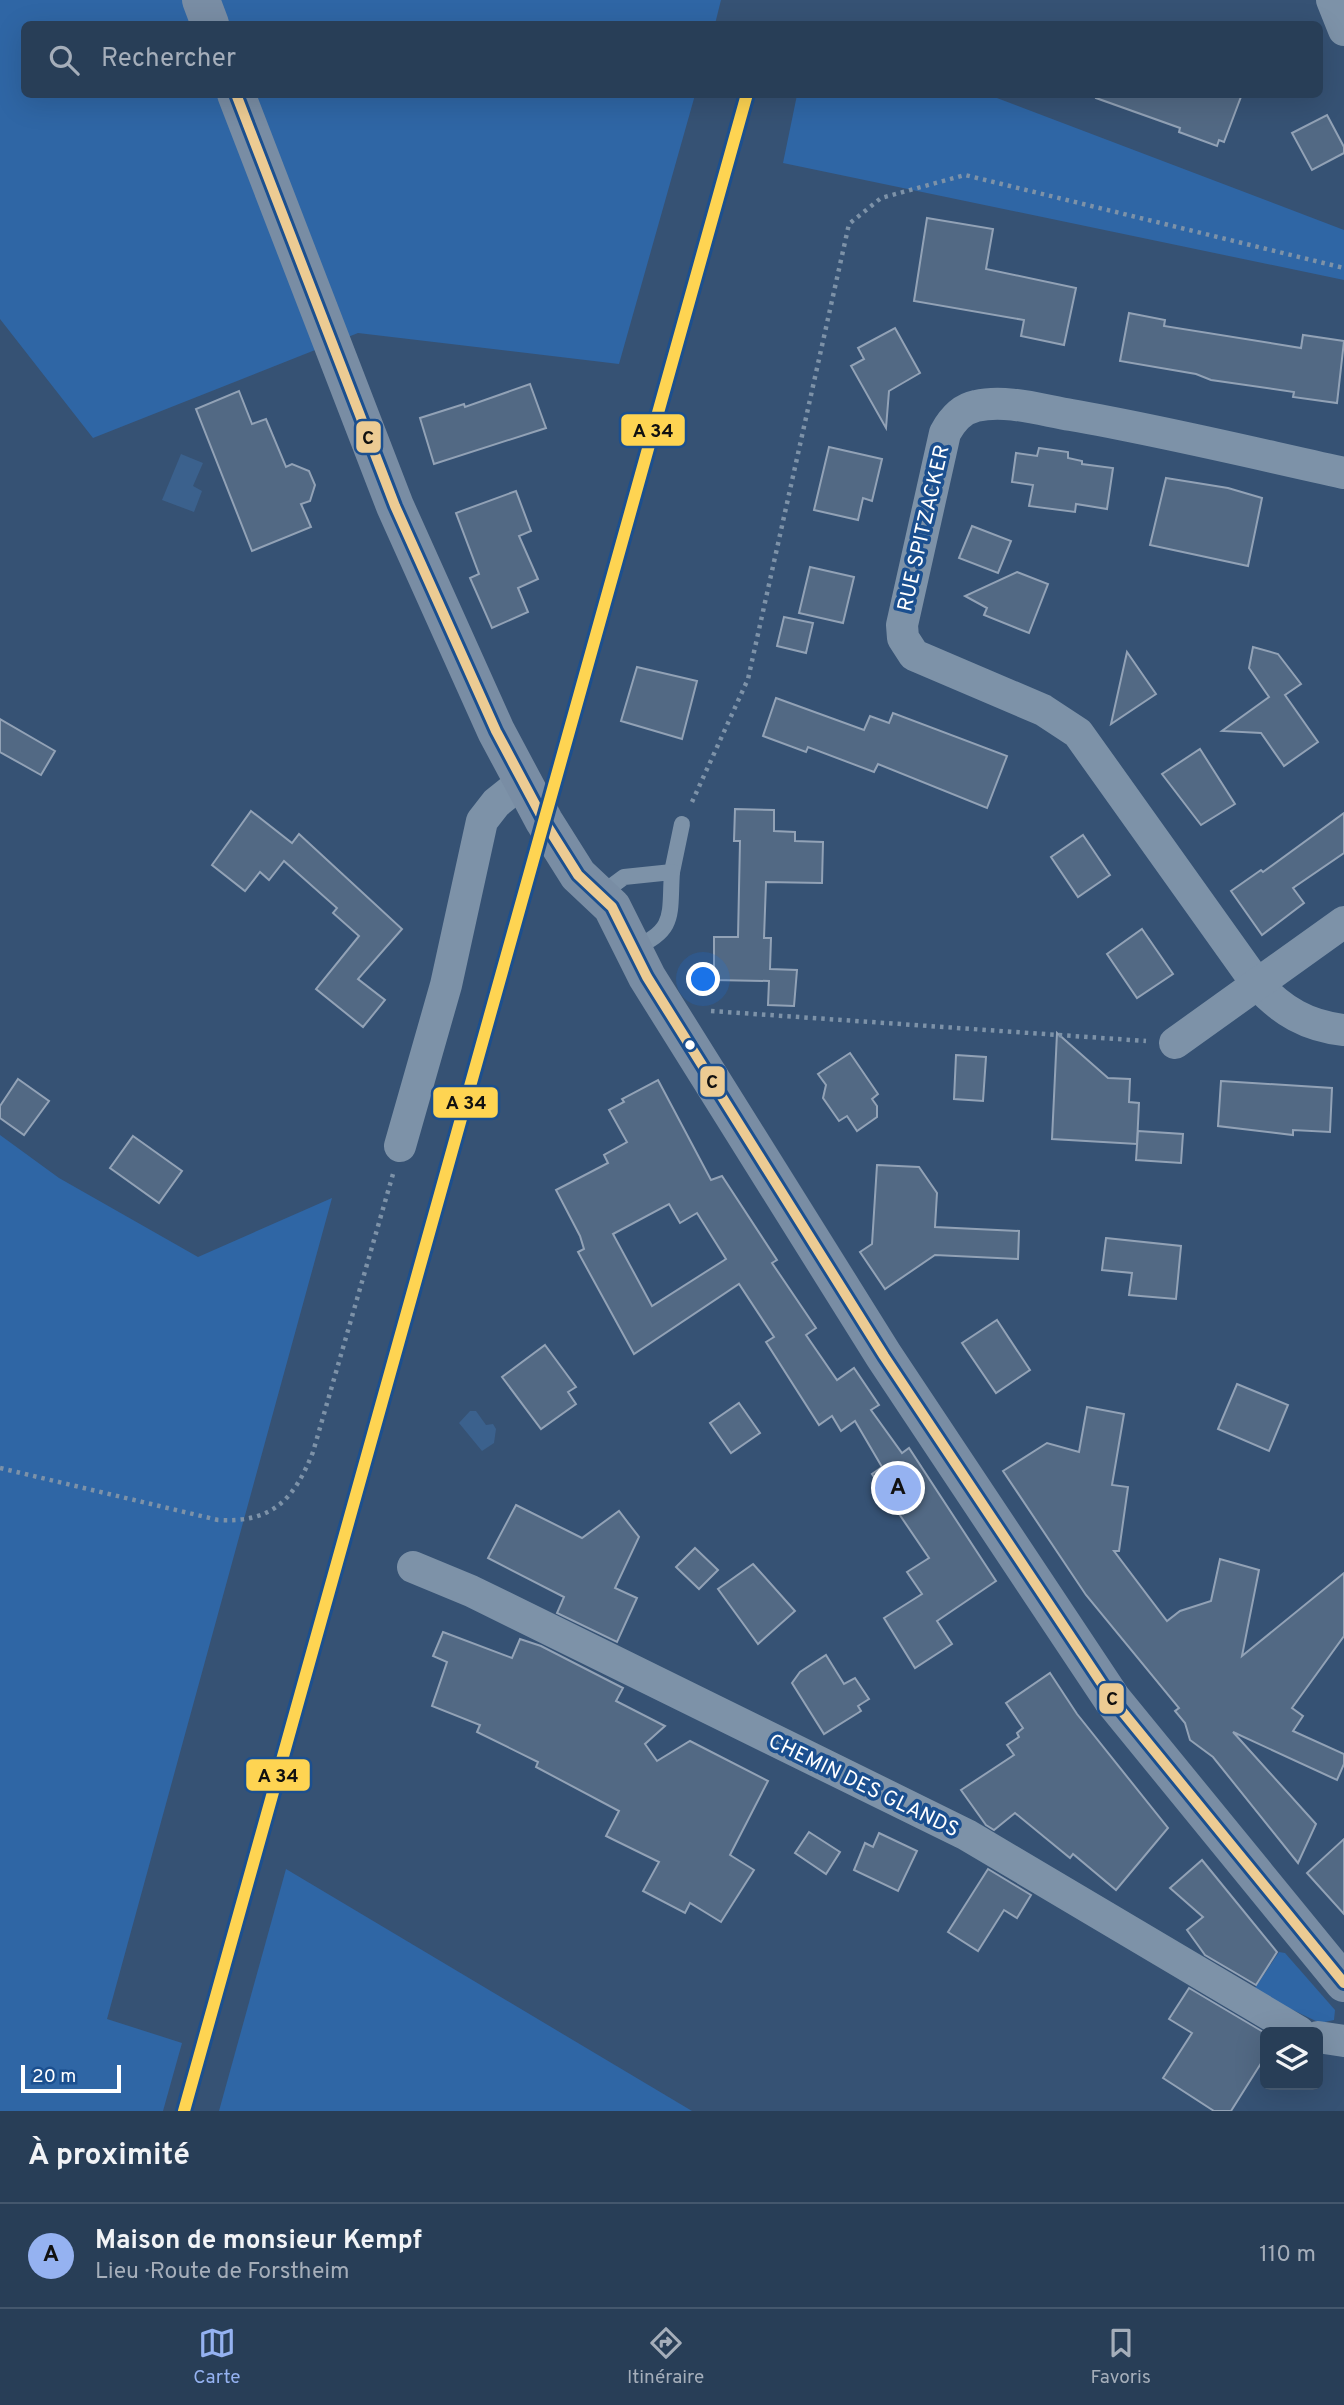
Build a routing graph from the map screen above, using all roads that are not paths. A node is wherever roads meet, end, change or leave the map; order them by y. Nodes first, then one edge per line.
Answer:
1 (201, 0) edge
2 (1332, 0) edge
3 (209, 21) edge
4 (1344, 30) edge
5 (238, 98) edge
6 (1344, 473) edge
7 (522, 782) junction
8 (682, 824) road end
9 (672, 872) junction
10 (601, 894) junction
11 (1344, 922) edge
12 (634, 948) junction
13 (1257, 984) junction
14 (1344, 1030) edge
15 (1175, 1043) road end
16 (400, 1146) road end
17 (413, 1567) dead end
18 (1344, 1983) edge
19 (1291, 2027) edge
20 (1323, 2038) edge
21 (1344, 2041) edge

1 - 3 street
2 - 4 street
5 - 7 street
6 - 13 street, RUE SPITZACKER
7 - 10 street
7 - 16 street
8 - 9 lane
9 - 10 lane
9 - 12 lane
10 - 12 street
11 - 13 street
12 - 18 street
13 - 14 street, RUE SPITZACKER
13 - 15 street
17 - 19 street, CHEMIN DES GLANDS
20 - 21 street

